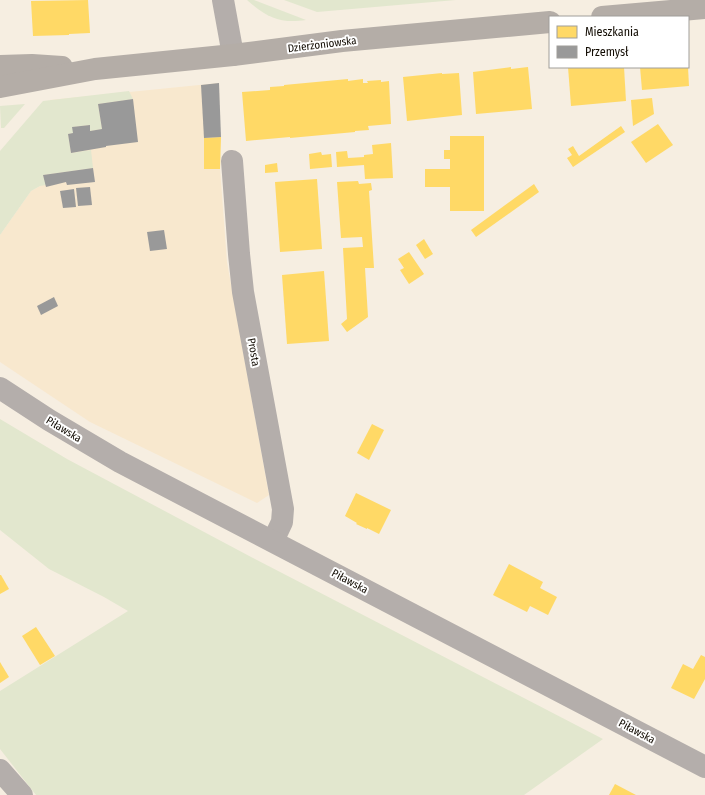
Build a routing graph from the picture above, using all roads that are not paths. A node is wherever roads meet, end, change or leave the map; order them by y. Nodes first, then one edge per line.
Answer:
1 (223, 0) edge
2 (705, 8) edge
3 (613, 16) edge
4 (549, 22) edge
5 (232, 55) junction
6 (0, 58) edge
7 (32, 65) junction
8 (0, 66) edge
9 (95, 69) junction
10 (0, 87) edge
11 (232, 161) dead end
12 (0, 388) edge
13 (273, 541) junction
14 (705, 767) edge
15 (1, 775) edge
16 (22, 795) edge

1 - 5 street
2 - 3 main road
4 - 5 main road, Dzierżoniowska
5 - 9 main road, Dzierżoniowska
6 - 7 street
7 - 8 main road, Dzierżoniowska
7 - 9 main road, Dzierżoniowska
9 - 10 main road, Dzierżoniowska
11 - 13 street, Prosta
12 - 13 street, Piławska
13 - 14 street, Piławska
15 - 16 street

